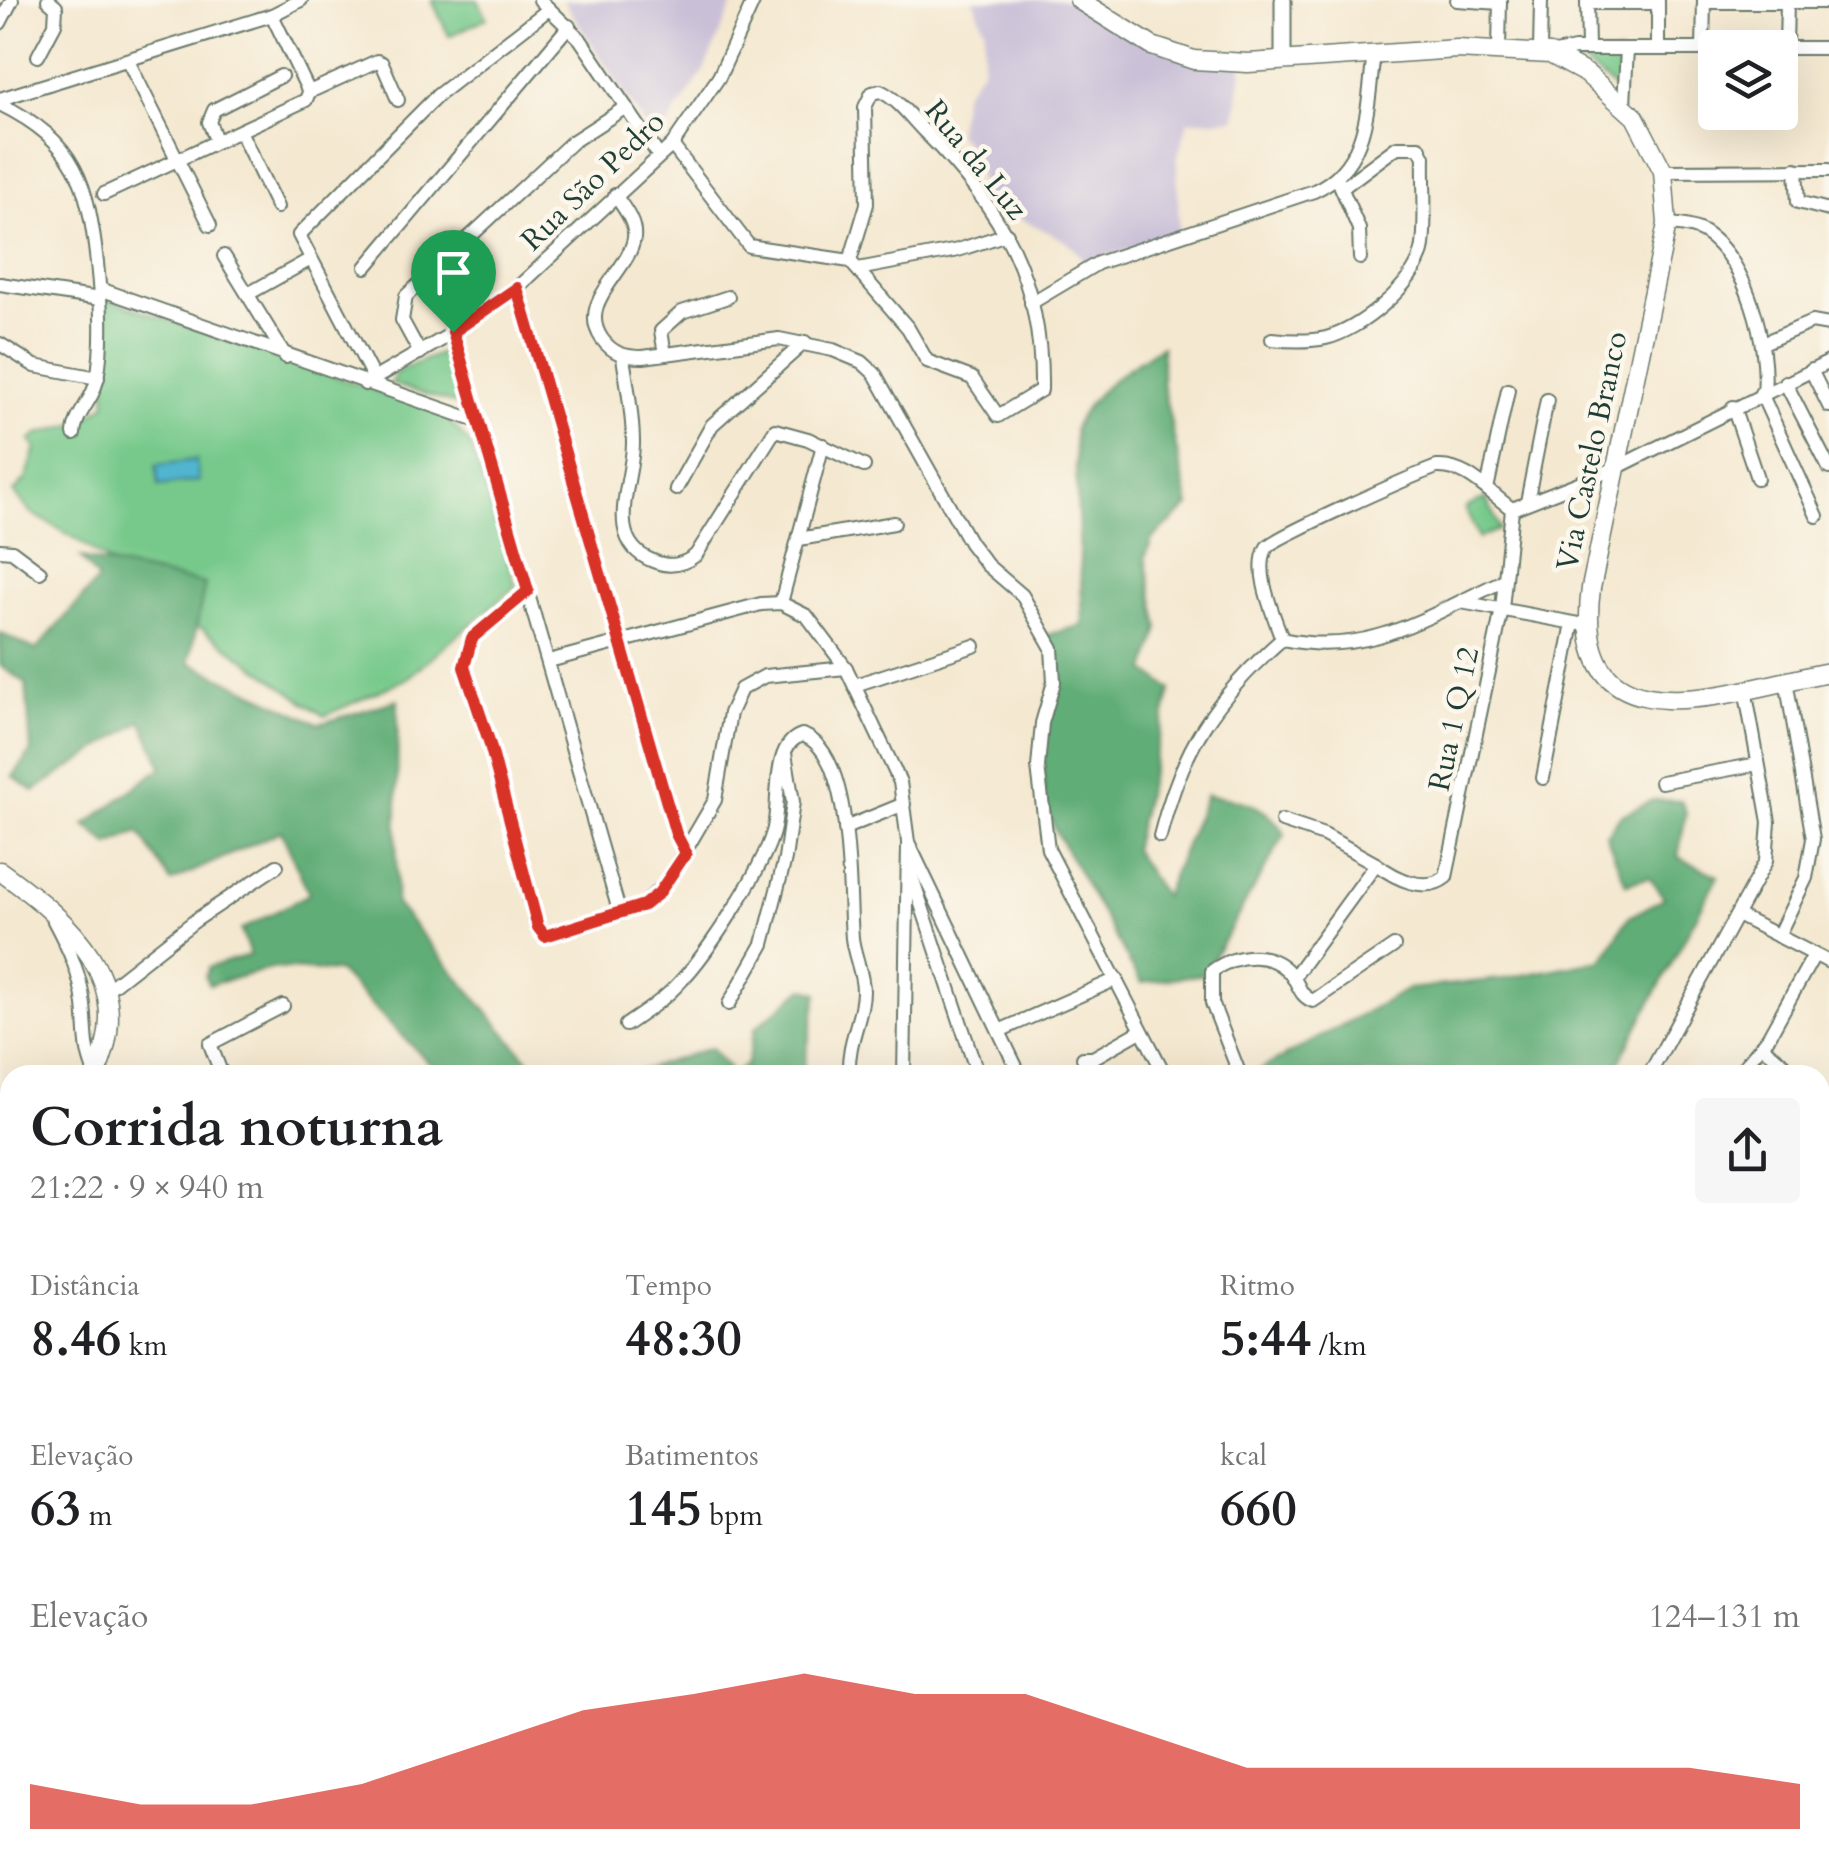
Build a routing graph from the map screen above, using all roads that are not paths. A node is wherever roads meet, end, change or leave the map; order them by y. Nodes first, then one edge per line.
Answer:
1 (12, 0) edge
2 (48, 0) edge
3 (301, 0) edge
4 (754, 0) edge
5 (1283, 0) edge
6 (1458, 0) edge
7 (1541, 0) edge
8 (1587, 1) edge
9 (1704, 1) edge
10 (1745, 1) edge
11 (1787, 1) edge
12 (1828, 1) edge
13 (1084, 2) edge
14 (1500, 2) edge
15 (1658, 2) edge
16 (544, 4) edge
17 (272, 15) junction
18 (0, 24) edge
19 (569, 26) junction
20 (1707, 30) edge
21 (1785, 30) edge
22 (1627, 48) junction
23 (1658, 48) junction
24 (1798, 48) edge
25 (1829, 48) edge
26 (1500, 49) junction
27 (1588, 49) junction
28 (1698, 49) edge
29 (1374, 52) junction
30 (1545, 53) junction
31 (38, 56) dead end
32 (128, 61) junction
33 (1284, 61) junction
34 (281, 76) dead end
35 (309, 92) junction
36 (398, 100) dead end
37 (0, 102) edge
38 (1624, 104) junction
39 (626, 106) junction
40 (240, 133) junction
41 (216, 140) junction
42 (672, 144) junction
43 (659, 156) junction
44 (175, 160) junction
45 (1796, 170) junction
46 (1829, 170) edge
47 (1663, 171) junction
48 (1339, 183) junction
49 (104, 194) dead end
50 (614, 195) junction
51 (276, 207) dead end
52 (1829, 210) edge
53 (1667, 224) junction
54 (210, 225) dead end
55 (1007, 234) junction
56 (224, 256) dead end
57 (1360, 258) dead end
58 (310, 259) junction
59 (854, 265) junction
60 (366, 267) dead end
61 (0, 284) edge
62 (517, 288) junction
63 (100, 294) junction
64 (248, 294) junction
65 (728, 297) dead end
66 (1031, 303) junction
67 (1829, 325) edge
68 (453, 332) junction
69 (1272, 339) dead end
70 (805, 342) junction
71 (1763, 343) junction
72 (0, 344) edge
73 (420, 354) junction
74 (665, 354) junction
75 (286, 357) junction
76 (623, 357) junction
77 (1829, 362) edge
78 (1811, 370) junction
79 (98, 378) junction
80 (370, 382) junction
81 (1785, 382) junction
82 (1508, 390) dead end
83 (1763, 392) junction
84 (1547, 400) dead end
85 (1829, 406) edge
86 (1733, 407) junction
87 (477, 421) junction
88 (74, 434) dead end
89 (823, 445) junction
90 (864, 466) dead end
91 (1829, 468) edge
92 (1614, 469) junction
93 (1757, 478) dead end
94 (676, 489) dead end
95 (1487, 489) junction
96 (1527, 502) junction
97 (1512, 509) junction
98 (1817, 516) dead end
99 (894, 523) dead end
100 (798, 539) junction
101 (0, 550) edge
102 (40, 572) dead end
103 (1504, 581) junction
104 (528, 591) junction
105 (1460, 602) junction
106 (781, 603) junction
107 (1502, 609) junction
108 (1580, 624) junction
109 (1282, 639) junction
110 (622, 642) junction
111 (974, 646) dead end
112 (550, 660) junction
113 (846, 668) junction
114 (1829, 672) edge
115 (1786, 680) junction
116 (855, 685) junction
117 (1745, 690) junction
118 (784, 751) junction
119 (1758, 764) junction
120 (1543, 778) dead end
121 (1661, 782) dead end
122 (904, 804) junction
123 (1282, 822) dead end
124 (845, 828) junction
125 (1160, 836) dead end
126 (908, 842) junction
127 (686, 853) junction
128 (907, 864) junction
129 (1376, 864) junction
130 (278, 866) dead end
131 (0, 870) edge
132 (46, 908) junction
133 (620, 914) junction
134 (1737, 914) junction
135 (1778, 936) junction
136 (1394, 946) dead end
137 (1814, 954) junction
138 (1829, 962) edge
139 (1294, 978) junction
140 (1116, 979) junction
141 (112, 991) junction
142 (729, 1004) dead end
143 (283, 1006) dead end
144 (84, 1007) junction
145 (626, 1025) dead end
146 (999, 1030) junction
147 (1139, 1032) junction
148 (1762, 1046) junction
149 (1083, 1058) dead end
150 (91, 1065) edge
151 (99, 1065) edge
152 (218, 1065) edge
153 (849, 1065) edge
154 (904, 1065) edge
155 (975, 1065) edge
156 (1015, 1065) edge
157 (1159, 1065) edge
158 (1236, 1065) edge
159 (1654, 1065) edge
160 (1746, 1065) edge
161 (1786, 1065) edge

1 - 18 street
2 - 31 street
3 - 17 street
4 - 42 street, Rua São Pedro
5 - 33 street
6 - 14 street
7 - 30 street
8 - 15 street
8 - 27 street
9 - 10 street
9 - 20 street
10 - 11 street
11 - 12 street
11 - 21 street
13 - 33 main road
14 - 26 street
15 - 23 street
16 - 19 street
16 - 58 street
17 - 32 street
17 - 35 street
19 - 39 street
19 - 60 street
22 - 23 street
22 - 27 street
22 - 38 street
23 - 28 street
24 - 25 street
26 - 29 main road
26 - 30 main road
27 - 30 street
29 - 33 main road
29 - 48 street
30 - 38 main road, Via Castelo Branco
32 - 37 street
32 - 44 street
34 - 41 street
35 - 36 street
35 - 40 street
37 - 63 street
38 - 47 main road, Via Castelo Branco
39 - 43 street
39 - 73 street
40 - 41 street
40 - 51 street
41 - 44 street
42 - 43 street, Rua São Pedro
42 - 59 street
43 - 50 street, Rua São Pedro
44 - 49 street
44 - 54 street
45 - 46 street
45 - 47 street
45 - 52 street
47 - 53 main road, Via Castelo Branco
48 - 57 street
48 - 66 street
48 - 69 street
50 - 62 street, Rua São Pedro
50 - 76 street
53 - 71 street
53 - 92 main road, Via Castelo Branco
55 - 59 street
55 - 59 street, Rua da Luz
55 - 66 street, Rua da Luz
56 - 64 street
58 - 64 street
58 - 80 street
59 - 66 street, Rua da Luz
61 - 63 street
62 - 68 street, Rua São Pedro
62 - 110 street
63 - 75 street
63 - 79 street
64 - 75 street
65 - 74 street
67 - 71 street
68 - 73 street, Rua São Pedro
68 - 87 street
70 - 74 street
70 - 94 street
70 - 140 street
71 - 83 street
72 - 79 street
73 - 80 street, Rua São Pedro
74 - 76 street
75 - 80 street
76 - 89 street
77 - 78 street
78 - 81 street
78 - 85 street
79 - 88 street
80 - 87 street
81 - 83 street
81 - 91 street
82 - 95 street
83 - 86 street
83 - 98 street
84 - 96 street
86 - 92 street
86 - 93 street
87 - 104 street
89 - 90 street
89 - 100 street
92 - 96 street
92 - 108 main road, Via Castelo Branco
95 - 97 street
95 - 109 street
96 - 97 street
97 - 103 street, Rua 1 Q 12
99 - 100 street
100 - 106 street
101 - 102 street
103 - 105 street
103 - 107 street, Rua 1 Q 12
104 - 112 street
104 - 133 street
105 - 107 street
105 - 109 street
106 - 110 street
106 - 113 street
107 - 108 street
107 - 129 street, Rua 1 Q 12
108 - 117 main road
108 - 120 street
109 - 125 street
110 - 112 street
110 - 127 street
111 - 116 street
112 - 133 street
113 - 116 street
113 - 127 street
114 - 115 main road
115 - 117 main road
115 - 135 street
116 - 122 street
117 - 119 street
118 - 124 street
118 - 142 street
118 - 145 street
119 - 121 street
119 - 134 street
122 - 124 street
122 - 126 street
123 - 129 street
124 - 153 street
126 - 128 street
126 - 146 street
127 - 133 street
128 - 154 street
128 - 155 street
129 - 139 street
130 - 141 street
131 - 132 main road
132 - 141 main road
132 - 144 street
134 - 135 street
134 - 159 street
135 - 137 street
136 - 139 street
137 - 138 street
137 - 148 street
139 - 158 street
140 - 146 street
140 - 147 street
141 - 144 street
141 - 151 main road
143 - 152 street
144 - 150 street
146 - 156 street
147 - 149 street
147 - 157 street
148 - 160 street
148 - 161 street

